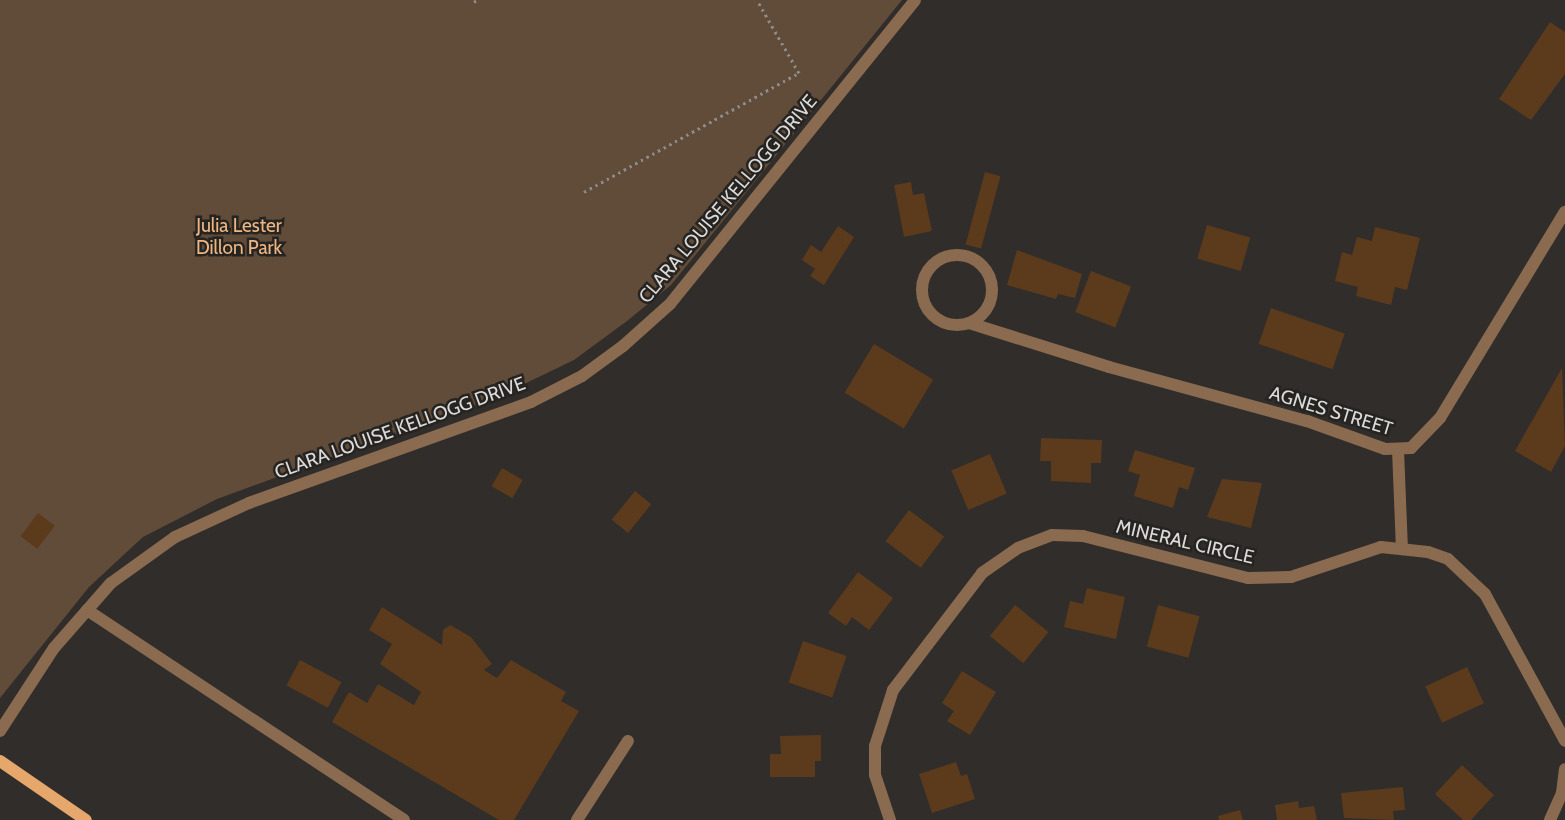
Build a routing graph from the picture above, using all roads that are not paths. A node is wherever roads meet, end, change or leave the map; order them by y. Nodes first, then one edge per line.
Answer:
1 (915, 0) edge
2 (1565, 212) edge
3 (969, 323) junction
4 (1398, 450) junction
5 (1402, 548) junction
6 (87, 610) junction
7 (0, 731) edge
8 (628, 741) dead end
9 (1565, 741) edge
10 (0, 761) edge
11 (1565, 769) edge
12 (86, 820) edge
13 (404, 820) edge
14 (577, 820) edge
15 (890, 820) edge
16 (1550, 820) edge

1 - 6 street, CLARA LOUISE KELLOGG DRIVE
2 - 4 street, AGNES STREET
3 - 3 street, AGNES STREET
3 - 4 street, AGNES STREET
4 - 5 street
5 - 9 street, MINERAL CIRCLE
5 - 15 street, MINERAL CIRCLE
6 - 7 street, CLARA LOUISE KELLOGG DRIVE
6 - 13 street
8 - 14 street
10 - 12 main road
11 - 16 street

